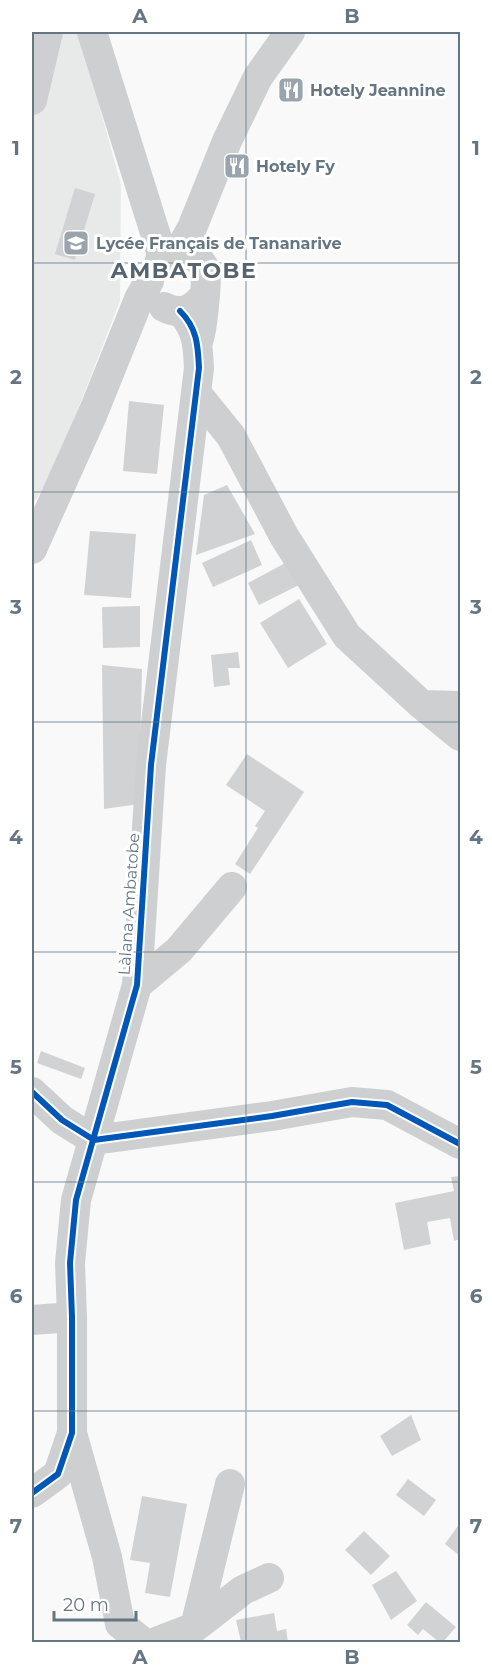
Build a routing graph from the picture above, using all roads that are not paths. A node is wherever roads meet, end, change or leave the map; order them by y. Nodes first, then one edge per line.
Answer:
1 (48, 32) edge
2 (92, 32) edge
3 (291, 32) edge
4 (32, 100) edge
5 (203, 201) junction
6 (163, 264) junction
7 (205, 284) junction
8 (175, 311) junction
9 (123, 341) junction
10 (198, 342) junction
11 (197, 394) junction
12 (32, 549) edge
13 (422, 705) junction
14 (460, 706) edge
15 (460, 736) edge
16 (232, 887) dead end
17 (137, 985) junction
18 (32, 1092) edge
19 (94, 1140) junction
20 (460, 1144) edge
21 (72, 1317) junction
22 (32, 1320) edge
23 (72, 1433) junction
24 (230, 1484) dead end
25 (32, 1492) edge
26 (269, 1578) dead end
27 (195, 1627) junction
28 (143, 1642) edge
29 (156, 1642) edge

1 - 4 street
2 - 6 street
3 - 5 street
5 - 6 street
5 - 7 street, Làlana Ambatobe
6 - 7 street
6 - 8 street
6 - 9 street
7 - 8 street
7 - 10 street, Làlana Ambatobe
8 - 9 street
8 - 10 street
9 - 12 street
10 - 11 street, Làlana Ambatobe
11 - 13 street
11 - 17 street, Làlana Ambatobe
13 - 14 street
13 - 15 street
16 - 17 street
17 - 19 street, Làlana Ambatobe
18 - 19 street
19 - 20 street
19 - 21 street, Làlana Ambatobe
21 - 22 street
21 - 23 street, Làlana Ambatobe
23 - 25 street, Làlana Ambatobe
23 - 28 street
24 - 27 street
26 - 27 street
27 - 29 street

